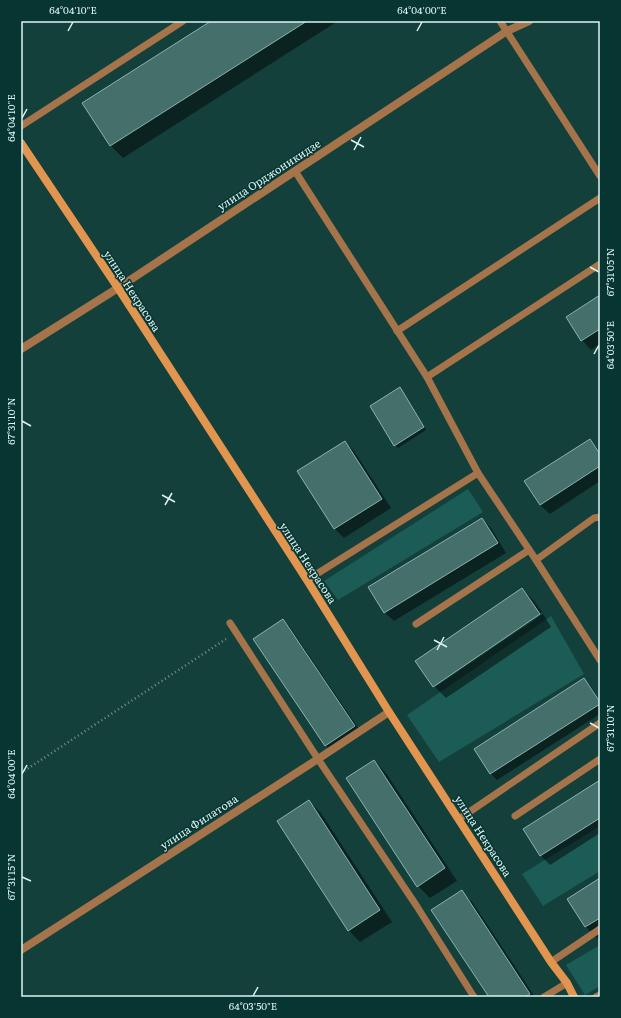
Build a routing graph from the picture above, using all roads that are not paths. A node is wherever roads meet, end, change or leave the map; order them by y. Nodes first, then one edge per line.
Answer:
1 (183, 21) edge
2 (500, 21) edge
3 (529, 21) edge
4 (507, 32) junction
5 (21, 126) edge
6 (21, 143) edge
7 (295, 171) junction
8 (600, 176) edge
9 (600, 198) edge
10 (600, 264) edge
11 (118, 288) junction
12 (397, 331) junction
13 (21, 349) edge
14 (427, 377) junction
15 (478, 473) junction
16 (600, 516) edge
17 (529, 550) junction
18 (536, 560) junction
19 (306, 580) junction
20 (230, 623) dead end
21 (416, 624) dead end
22 (600, 660) edge
23 (389, 712) junction
24 (600, 723) edge
25 (600, 759) edge
26 (318, 760) junction
27 (515, 816) dead end
28 (459, 819) junction
29 (600, 929) edge
30 (21, 950) edge
31 (551, 962) junction
32 (567, 983) junction
33 (600, 995) edge
34 (474, 997) edge
35 (544, 997) edge
36 (574, 997) edge
37 (596, 997) edge

1 - 5 lane
2 - 4 lane
3 - 4 street, улица Орджоникидзе
4 - 7 street, улица Орджоникидзе
4 - 8 lane
6 - 11 street, улица Некрасова
7 - 11 street, улица Орджоникидзе
7 - 12 lane
9 - 12 lane
10 - 14 lane
11 - 13 street, улица Орджоникидзе
11 - 19 street, улица Некрасова
12 - 14 lane
14 - 15 lane
15 - 17 lane
15 - 19 lane
16 - 18 lane
17 - 18 lane
17 - 21 lane
18 - 22 lane
19 - 23 street, улица Некрасова
20 - 26 lane
23 - 26 street, улица Филатова
23 - 28 street, улица Некрасова
24 - 28 lane
25 - 27 lane
26 - 30 street, улица Филатова
26 - 34 lane
28 - 31 street, улица Некрасова
29 - 31 lane
31 - 32 street, улица Некрасова
32 - 35 lane
32 - 36 street, улица Некрасова
33 - 37 lane

